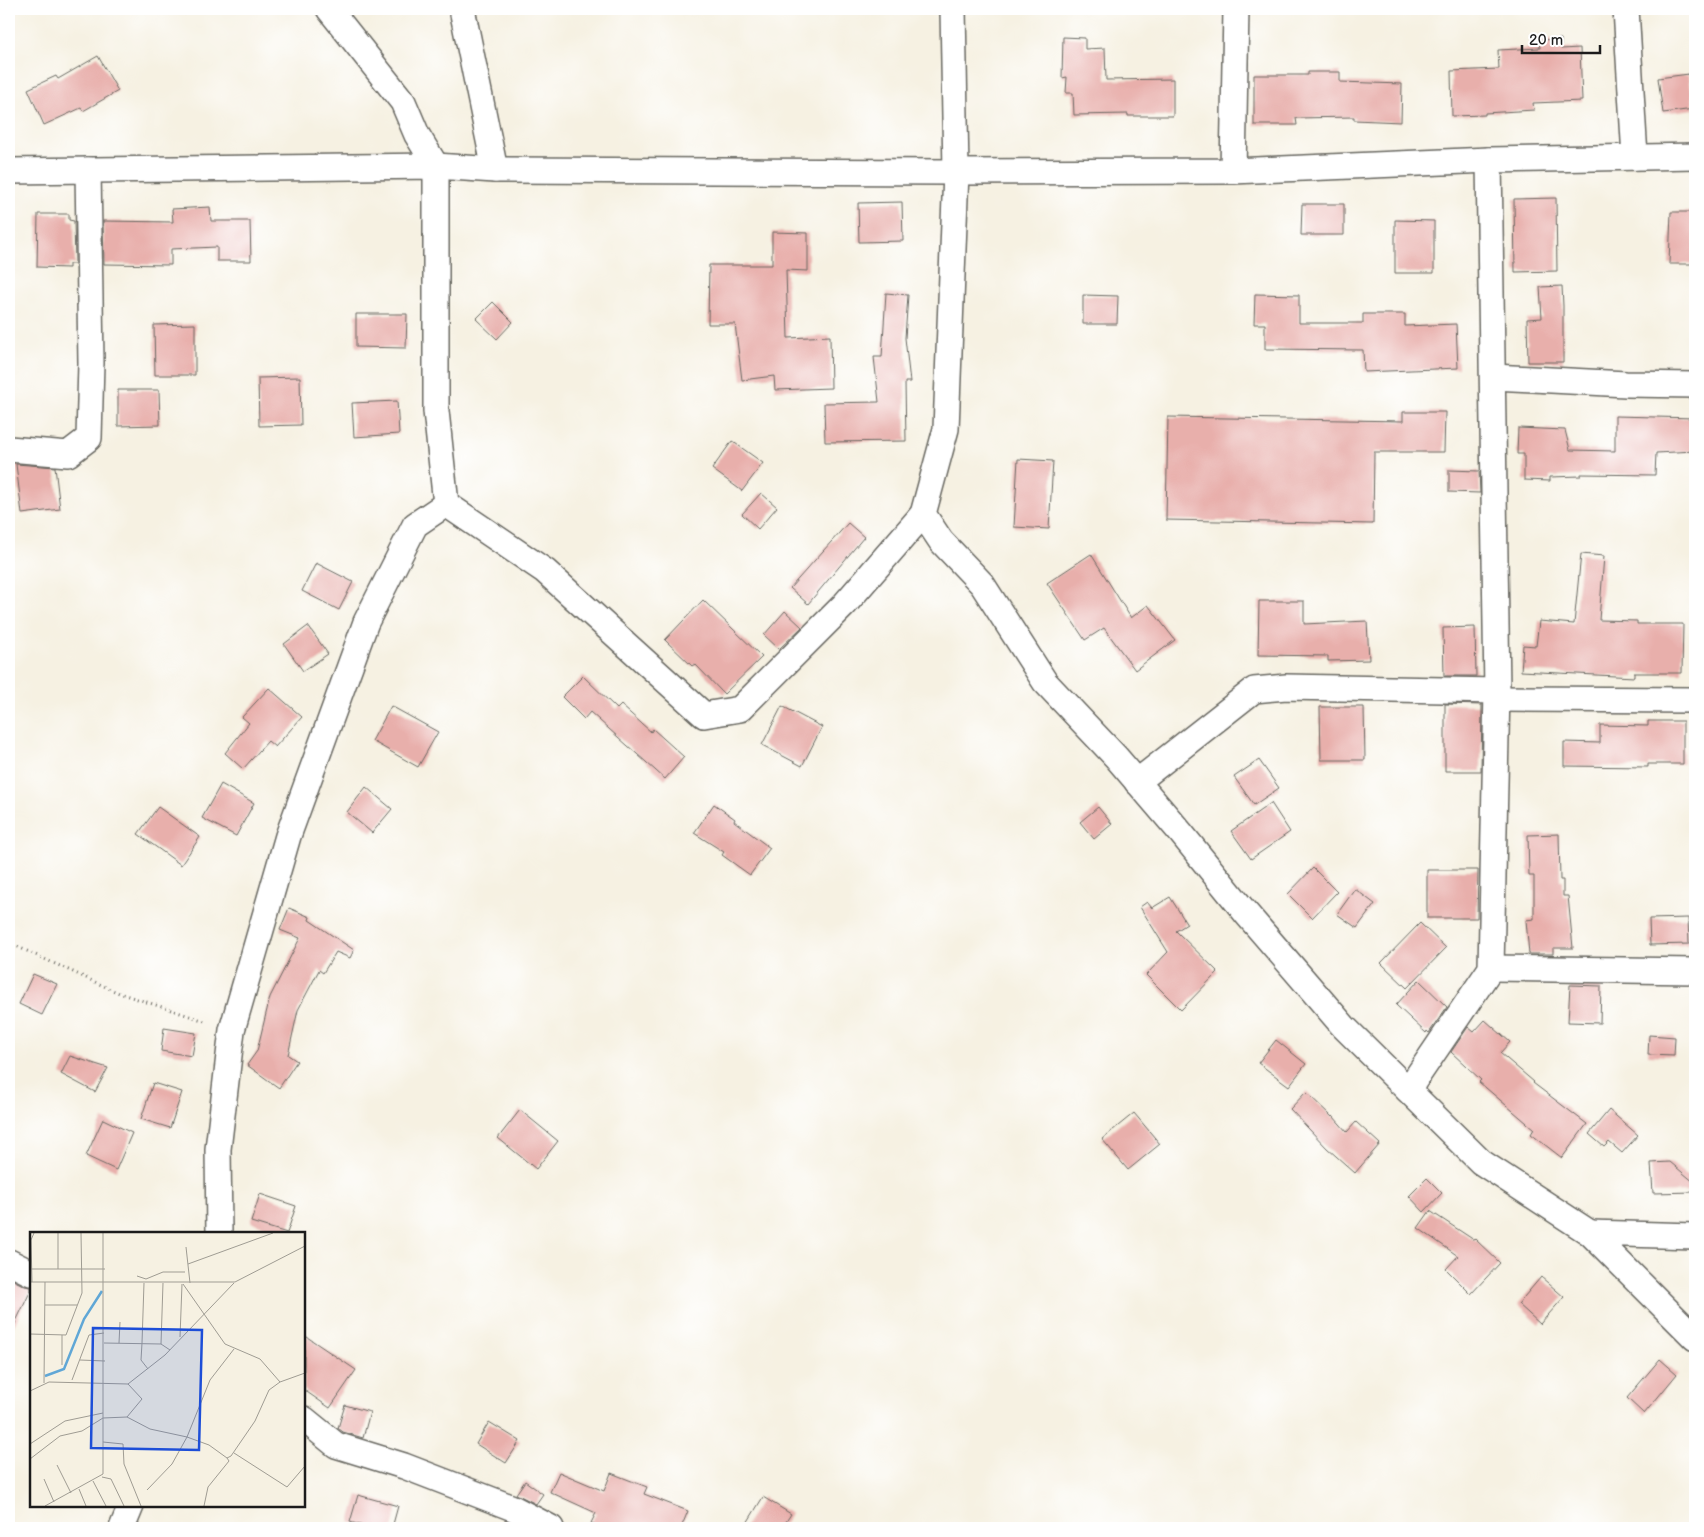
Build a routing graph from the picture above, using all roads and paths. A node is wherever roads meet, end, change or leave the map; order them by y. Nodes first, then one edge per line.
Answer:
1 (330, 9) edge
2 (462, 9) edge
3 (952, 9) edge
4 (1236, 9) edge
5 (1626, 9) edge
6 (1695, 156) edge
7 (1636, 157) junction
8 (1490, 160) junction
9 (436, 166) junction
10 (88, 170) junction
11 (495, 170) junction
12 (9, 171) edge
13 (1232, 171) junction
14 (956, 172) junction
15 (1493, 377) junction
16 (1695, 385) edge
17 (9, 449) edge
18 (446, 504) junction
19 (923, 514) junction
20 (1497, 695) junction
21 (1695, 700) edge
22 (1137, 782) junction
23 (9, 942) edge
24 (1491, 968) junction
25 (1695, 971) edge
26 (232, 1030) junction
27 (1408, 1090) junction
28 (219, 1232) edge
29 (1590, 1234) junction
30 (1695, 1236) edge
31 (9, 1262) edge
32 (30, 1272) edge
33 (1695, 1338) edge
34 (305, 1420) edge
35 (131, 1507) edge
36 (122, 1528) edge
37 (551, 1528) edge

1 - 9 street
2 - 11 street
3 - 14 street
4 - 13 street
5 - 7 street
6 - 7 street
7 - 8 street
8 - 13 street
8 - 15 street
9 - 10 street
9 - 11 street
9 - 18 street
10 - 12 street
10 - 17 street
11 - 14 street
13 - 14 street
14 - 19 street
15 - 16 street
15 - 20 street
18 - 19 street
18 - 26 street
19 - 22 street
20 - 21 street
20 - 22 street
20 - 24 street
22 - 27 street
23 - 26 path
24 - 25 street
24 - 27 street
26 - 28 street
27 - 29 street
29 - 30 street
29 - 33 street
31 - 32 street
34 - 37 street
35 - 36 street

